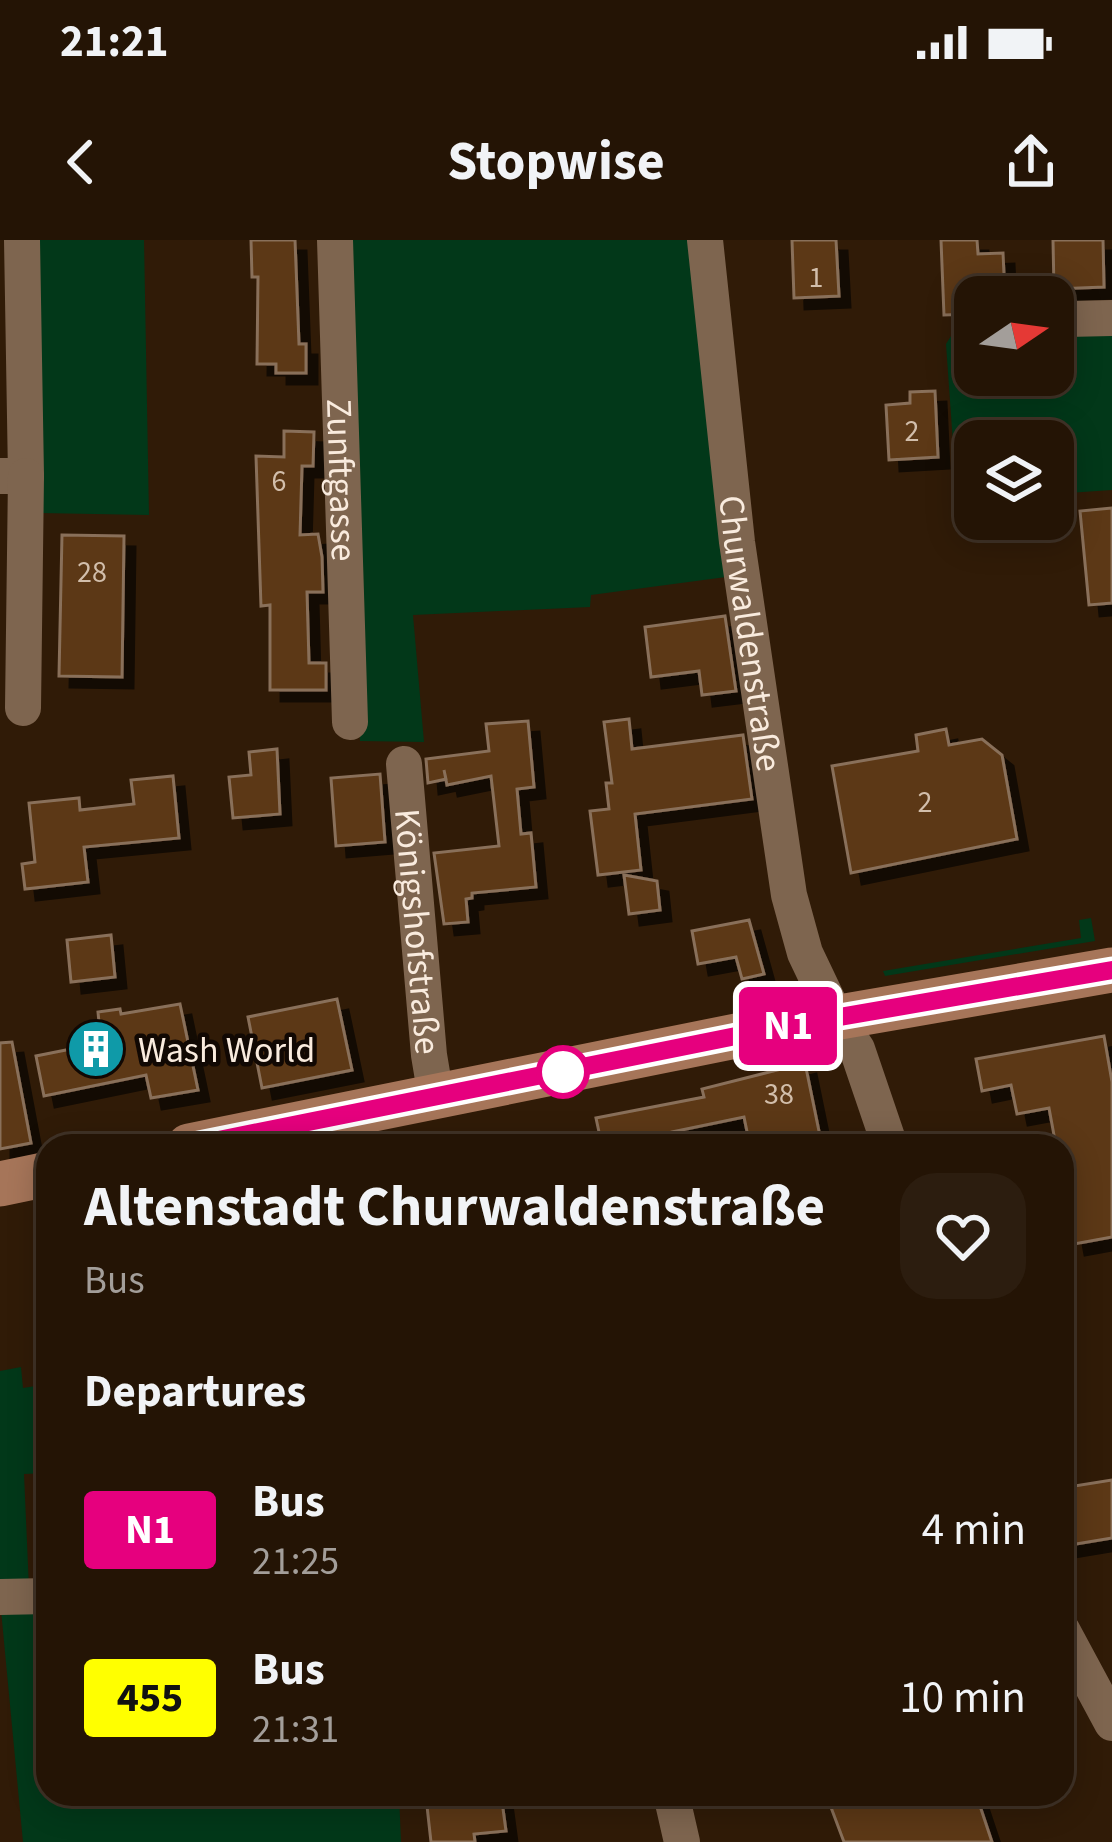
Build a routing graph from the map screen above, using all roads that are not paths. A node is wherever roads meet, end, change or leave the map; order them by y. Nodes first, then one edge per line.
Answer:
1 (22, 240) edge
2 (334, 240) edge
3 (705, 240) edge
4 (1112, 318) edge
5 (1074, 320) edge
6 (13, 476) edge
7 (23, 708) dead end
8 (350, 722) dead end
9 (404, 764) dead end
10 (1112, 970) edge
11 (836, 1018) junction
12 (436, 1097) junction
13 (249, 1134) edge
14 (886, 1134) edge
15 (36, 1176) edge
16 (0, 1184) edge
17 (36, 1596) edge
18 (0, 1597) edge
19 (1074, 1652) edge
20 (1112, 1723) edge
21 (674, 1806) edge
22 (682, 1842) edge

1 - 6 street
2 - 8 street, Zunftgasse
3 - 11 street, Churwaldenstraße
4 - 5 street
6 - 7 street
9 - 12 street, Königshofstraße
10 - 11 main road, Königshofstraße
11 - 12 main road, Königshofstraße
11 - 14 street, Churwaldenstraße
12 - 13 main road, Königshofstraße
15 - 16 main road
17 - 18 street
19 - 20 street
21 - 22 street

